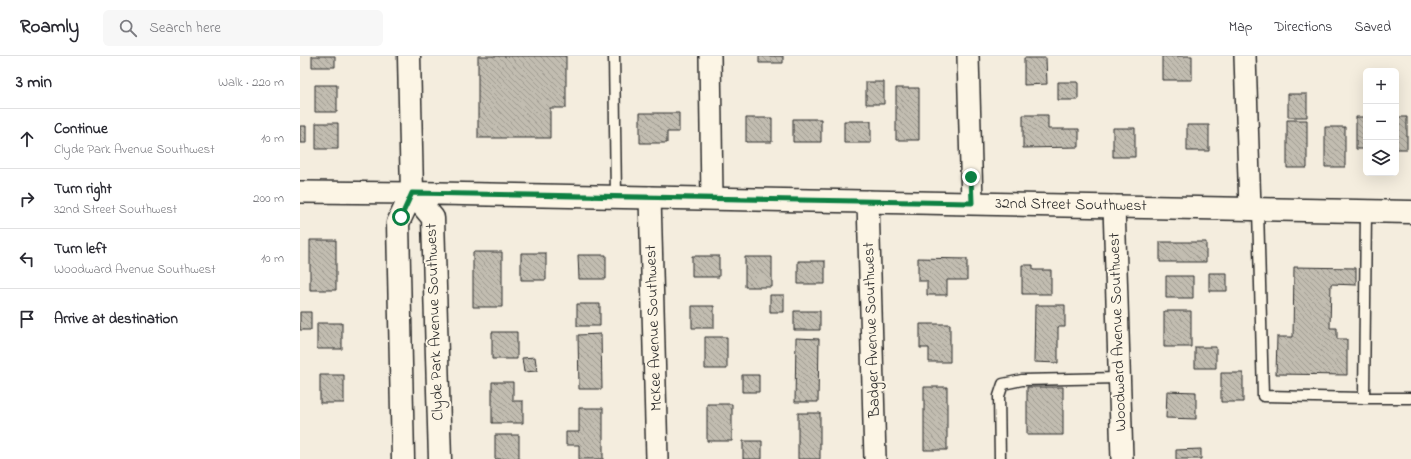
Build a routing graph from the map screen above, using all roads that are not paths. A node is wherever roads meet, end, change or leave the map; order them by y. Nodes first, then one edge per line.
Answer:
1 (410, 56) edge
2 (614, 56) edge
3 (710, 56) edge
4 (968, 56) edge
5 (1245, 56) edge
6 (300, 192) edge
7 (412, 193) junction
8 (616, 196) junction
9 (650, 197) junction
10 (712, 198) junction
11 (868, 201) junction
12 (972, 203) junction
13 (1114, 206) junction
14 (1254, 209) junction
15 (1366, 211) junction
16 (1411, 212) edge
17 (1119, 378) junction
18 (1364, 398) junction
19 (1411, 398) edge
20 (403, 459) edge
21 (440, 459) edge
22 (657, 459) edge
23 (875, 459) edge
24 (1000, 459) edge
25 (1122, 459) edge

1 - 7 street, Clyde Park Avenue Southwest
2 - 8 lane
3 - 10 street
4 - 12 street
5 - 14 street
6 - 7 street, 32nd Street Southwest
7 - 8 street, 32nd Street Southwest
7 - 20 street, Clyde Park Avenue Southwest
7 - 21 street, Clyde Park Avenue Southwest
8 - 9 street, 32nd Street Southwest
9 - 10 street, 32nd Street Southwest
9 - 22 street, McKee Avenue Southwest
10 - 11 street, 32nd Street Southwest
11 - 12 street, 32nd Street Southwest
11 - 23 street, Badger Avenue Southwest
12 - 13 street, 32nd Street Southwest
13 - 14 street, 32nd Street Southwest
13 - 17 street, Woodward Avenue Southwest
14 - 15 street, 32nd Street Southwest
14 - 18 lane
15 - 16 street, 32nd Street Southwest
15 - 18 lane
17 - 24 lane
17 - 25 street, Woodward Avenue Southwest
18 - 19 lane

